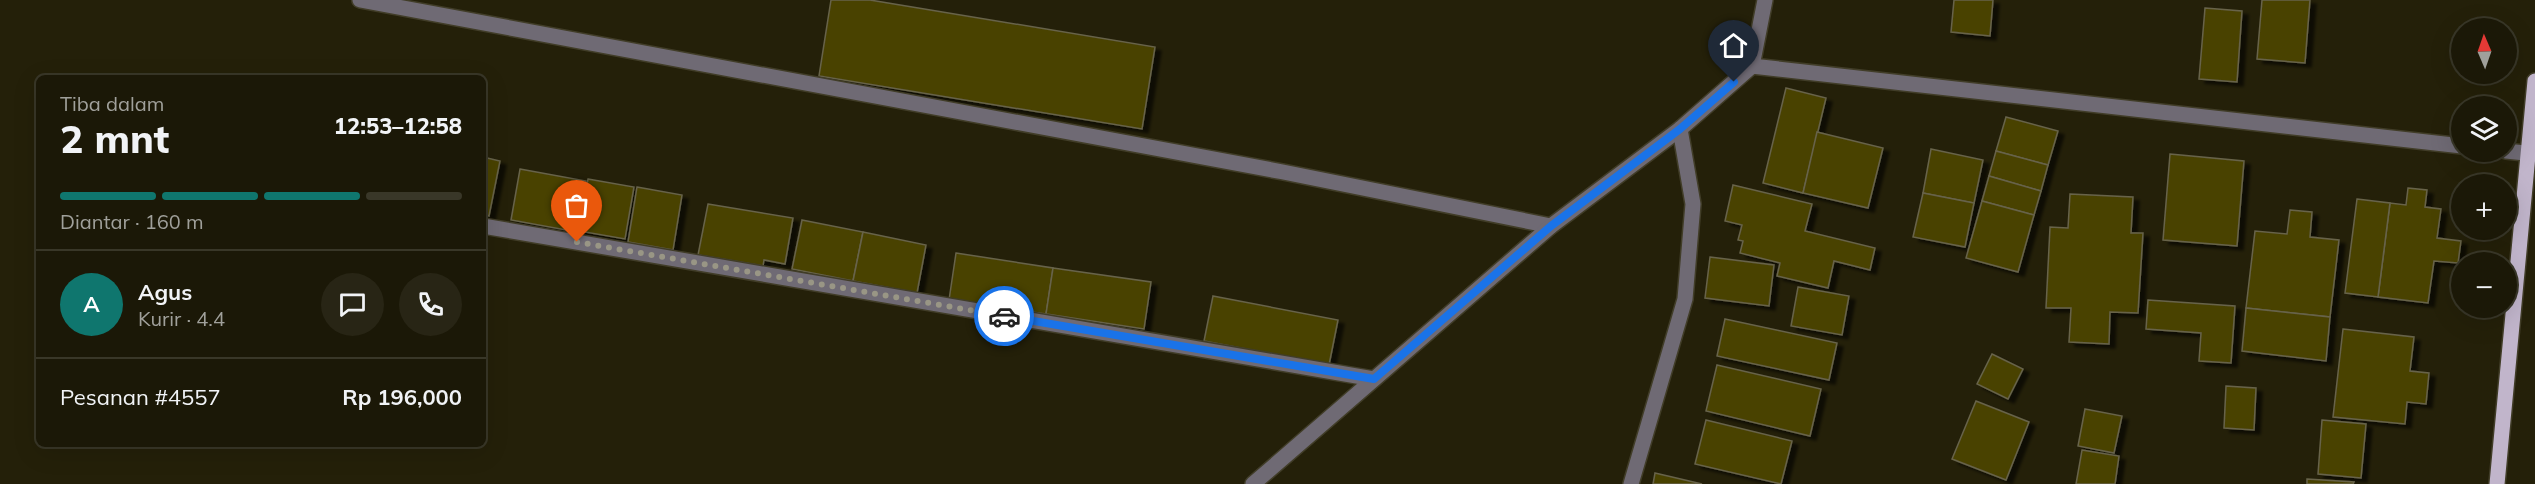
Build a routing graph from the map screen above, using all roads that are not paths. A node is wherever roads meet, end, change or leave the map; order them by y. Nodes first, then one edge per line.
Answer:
1 (360, 0) edge
2 (1765, 0) edge
3 (1752, 66) junction
4 (2535, 81) edge
5 (1680, 129) junction
6 (2451, 145) edge
7 (2517, 152) edge
8 (2532, 153) edge
9 (1551, 226) junction
10 (486, 227) edge
11 (1374, 379) junction
12 (1253, 484) edge
13 (1631, 484) edge
14 (2497, 484) edge

1 - 9 street
2 - 3 street
3 - 5 street
3 - 6 street
4 - 8 main road
5 - 9 street
5 - 13 street
7 - 8 street
8 - 14 main road
9 - 11 street
10 - 11 street
11 - 12 street

